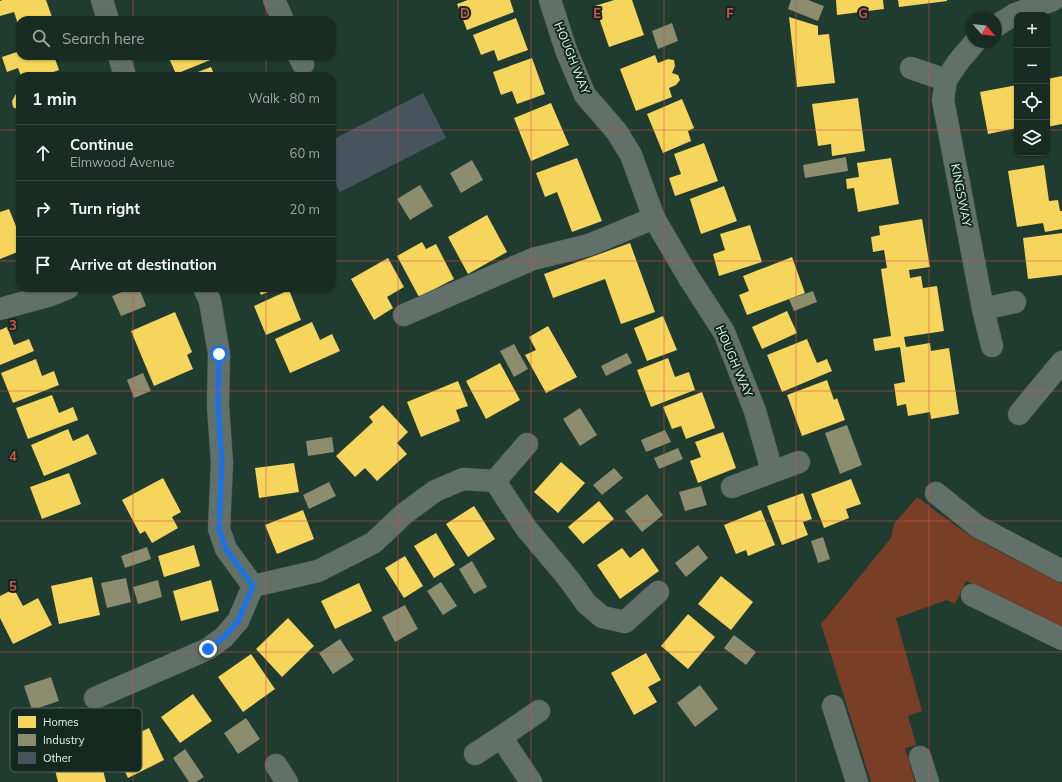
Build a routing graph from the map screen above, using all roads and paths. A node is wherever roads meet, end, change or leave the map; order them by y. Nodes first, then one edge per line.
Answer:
1 (102, 0) edge
2 (274, 0) edge
3 (550, 0) edge
4 (1053, 0) edge
5 (107, 16) edge
6 (281, 16) edge
7 (1002, 22) edge
8 (970, 48) edge
9 (120, 60) edge
10 (911, 68) dead end
11 (124, 72) edge
12 (946, 80) junction
13 (654, 218) junction
14 (58, 292) edge
15 (206, 292) edge
16 (1014, 302) dead end
17 (0, 309) edge
18 (983, 309) junction
19 (404, 315) dead end
20 (992, 346) dead end
21 (1062, 362) edge
22 (1019, 414) dead end
23 (528, 444) dead end
24 (799, 462) dead end
25 (772, 471) junction
26 (495, 481) junction
27 (732, 487) dead end
28 (936, 493) dead end
29 (1062, 571) edge
30 (253, 586) junction
31 (658, 592) dead end
32 (972, 595) dead end
33 (1062, 639) edge
34 (95, 698) dead end
35 (833, 706) dead end
36 (539, 711) dead end
37 (501, 737) junction
38 (475, 754) dead end
39 (920, 758) dead end
40 (531, 782) edge
41 (857, 782) edge
42 (928, 782) edge

1 - 5 street
2 - 6 street
3 - 13 street, HOUGH WAY
4 - 7 street
8 - 12 street, KINGSWAY
9 - 11 street
10 - 12 street
12 - 18 street, KINGSWAY
13 - 19 street
13 - 25 street, HOUGH WAY
14 - 17 street
15 - 30 street
16 - 18 street
18 - 20 street, KINGSWAY
21 - 22 street
23 - 26 street
24 - 25 street
25 - 27 street
26 - 30 street
26 - 31 street
28 - 29 street
30 - 34 street
32 - 33 street
35 - 41 street
36 - 37 street
37 - 38 street
37 - 40 street
39 - 42 street

